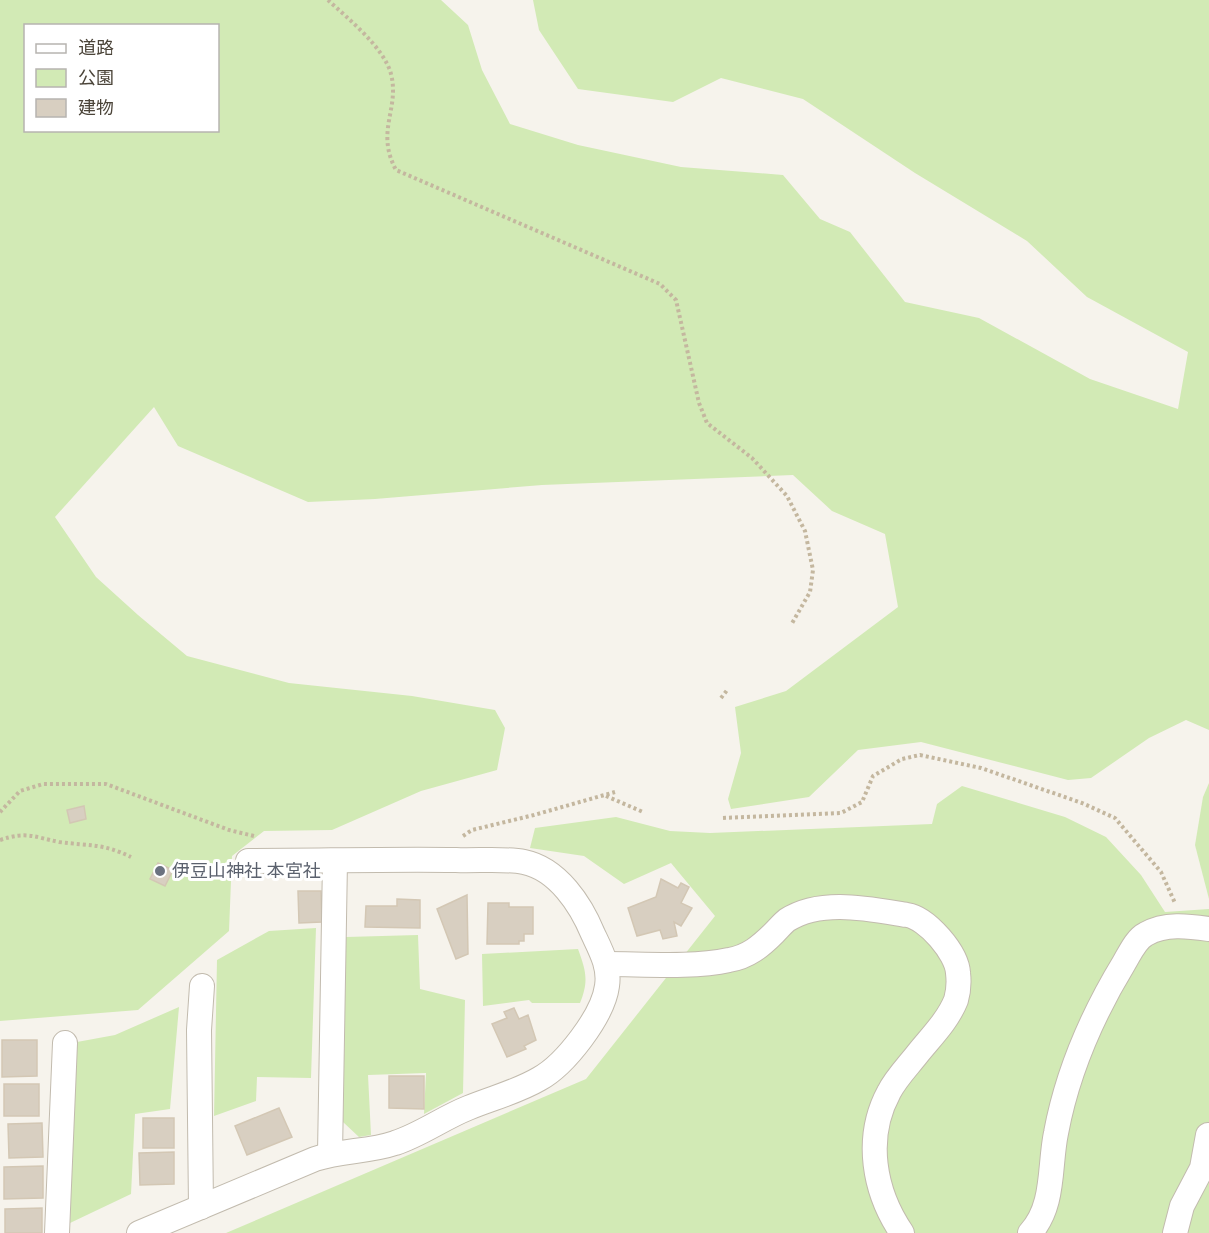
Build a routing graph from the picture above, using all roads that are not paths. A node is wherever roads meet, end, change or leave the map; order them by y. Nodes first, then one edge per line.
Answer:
1 (248, 861) dead end
2 (335, 861) junction
3 (1197, 928) edge
4 (606, 964) junction
5 (202, 986) dead end
6 (65, 1043) dead end
7 (1209, 1133) edge
8 (330, 1154) junction
9 (201, 1207) junction
10 (57, 1233) edge
11 (139, 1233) edge
12 (902, 1233) edge
13 (1030, 1233) edge
14 (1175, 1233) edge

1 - 2 street
2 - 4 street
2 - 8 street
3 - 13 street
4 - 8 street
4 - 12 street
5 - 9 street
6 - 10 street
7 - 14 street
8 - 9 street
9 - 11 street

